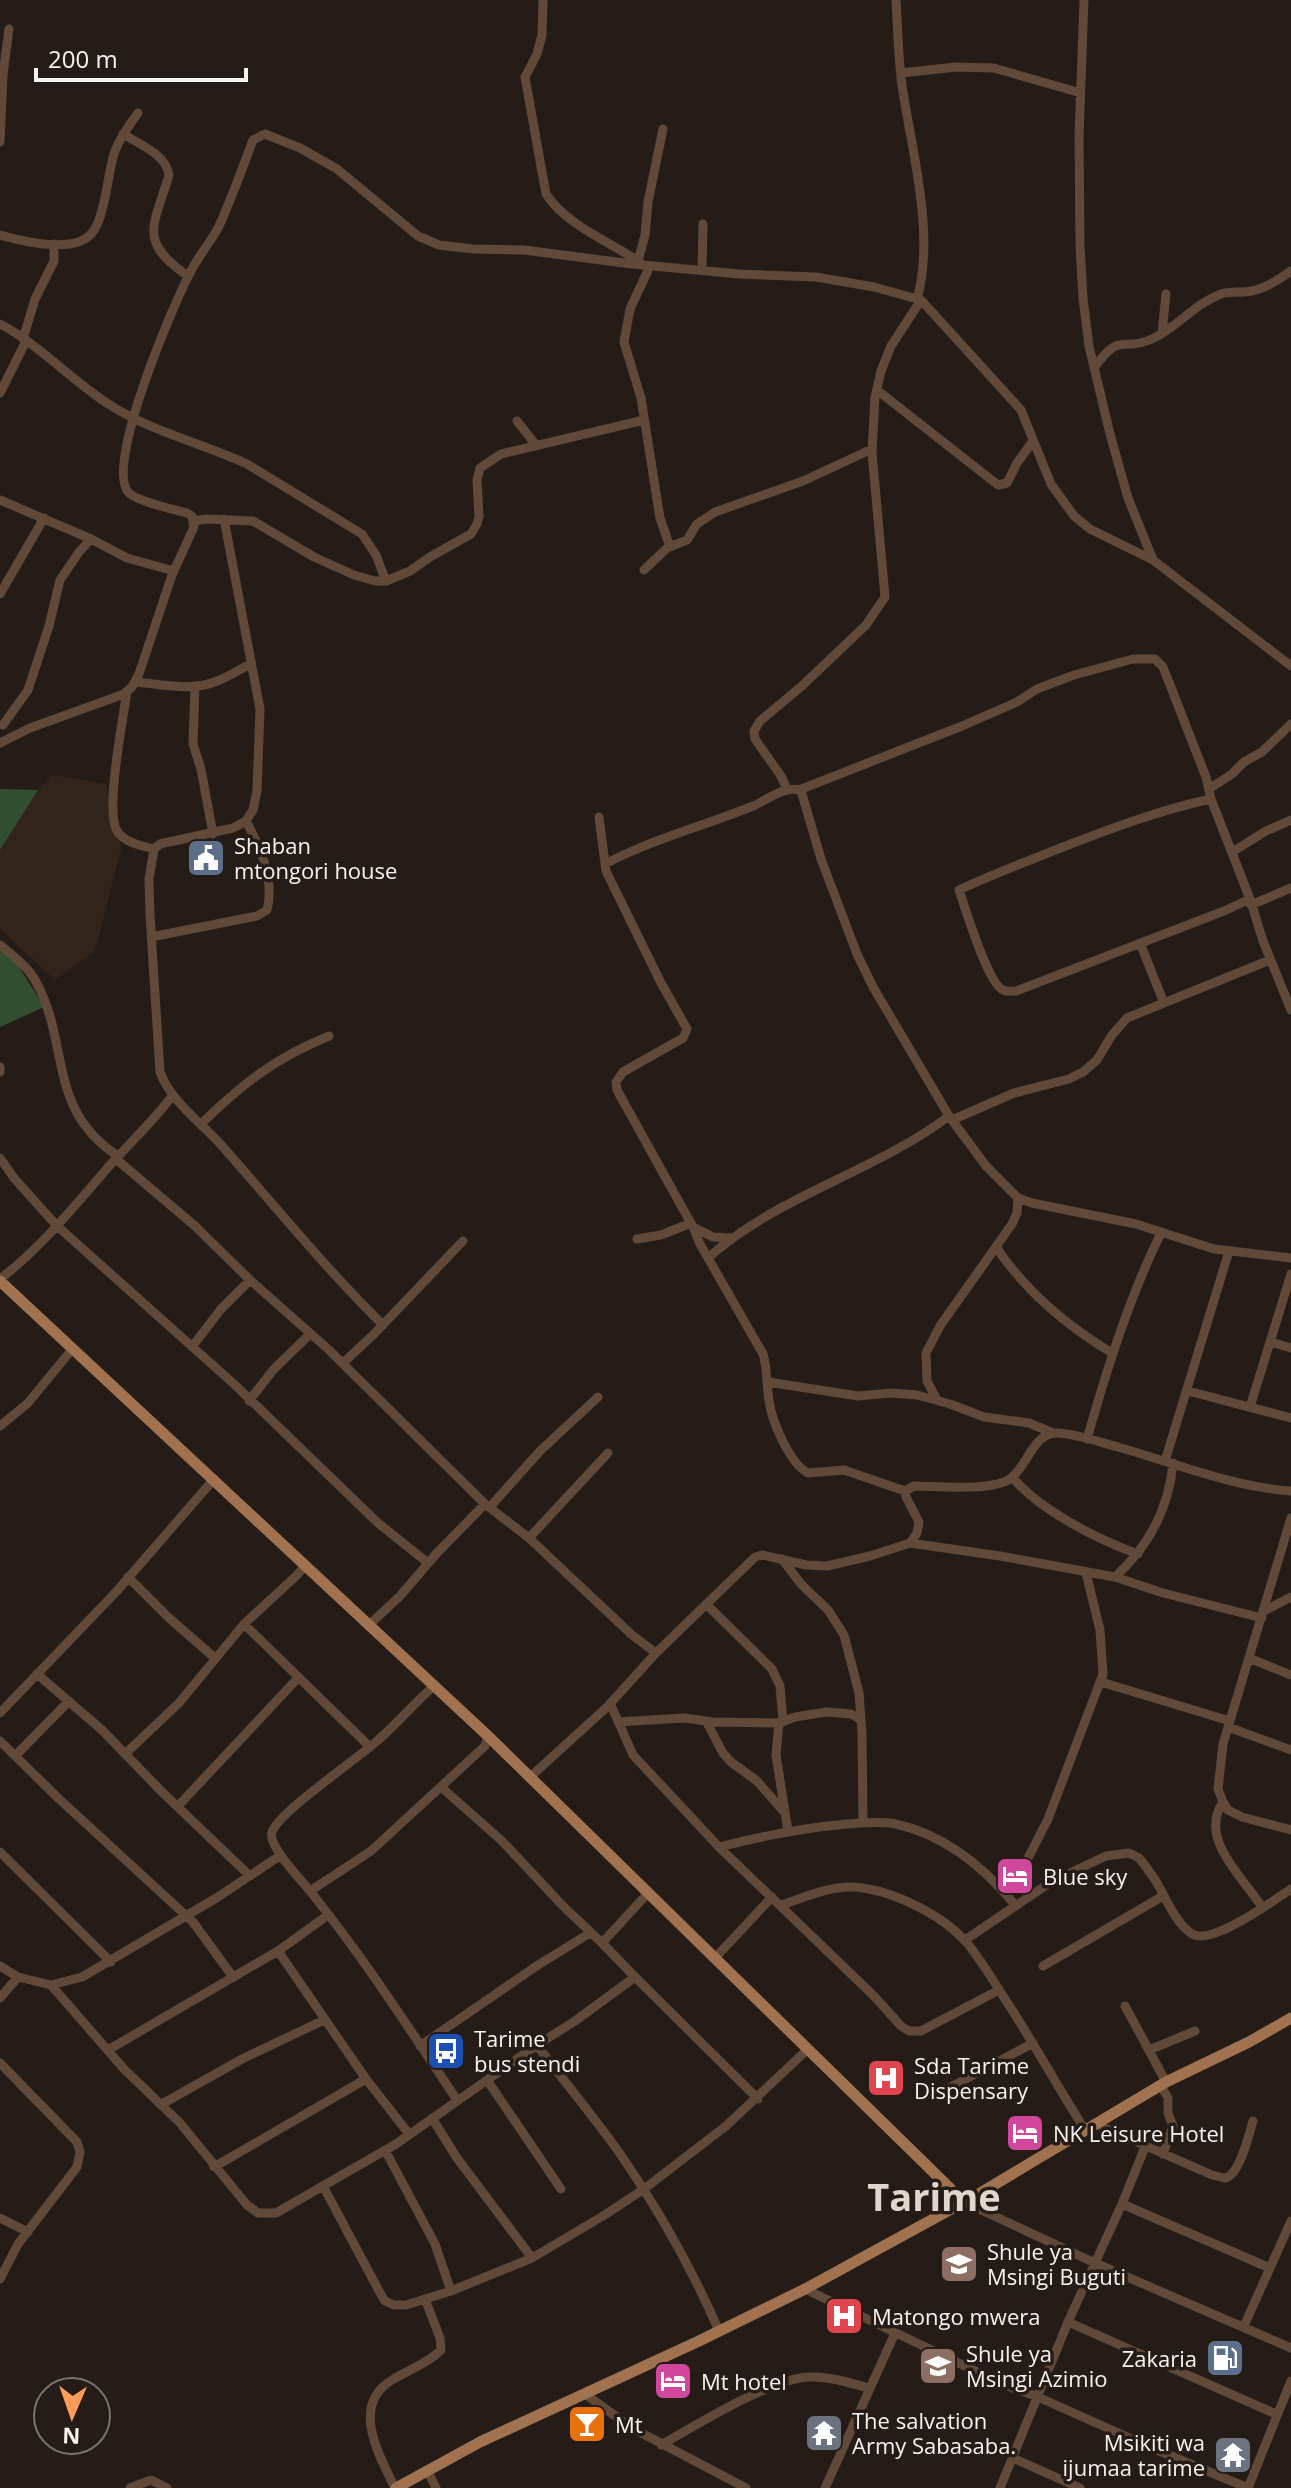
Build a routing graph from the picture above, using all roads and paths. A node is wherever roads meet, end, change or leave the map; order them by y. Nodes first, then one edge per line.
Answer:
1 (543, 0) edge
2 (896, 0) edge
3 (1084, 0) edge
4 (9, 29) dead end
5 (901, 73) junction
6 (1081, 93) junction
7 (138, 113) dead end
8 (663, 129) dead end
9 (123, 134) junction
10 (0, 142) edge
11 (703, 224) dead end
12 (0, 235) edge
13 (54, 244) junction
14 (644, 264) junction
15 (702, 270) junction
16 (1291, 271) edge
17 (188, 276) junction
18 (1166, 294) dead end
19 (919, 299) junction
20 (0, 324) edge
21 (1162, 333) junction
22 (24, 340) junction
23 (1094, 368) junction
24 (877, 390) junction
25 (0, 393) edge
26 (133, 418) junction
27 (644, 420) junction
28 (517, 421) dead end
29 (1033, 441) junction
30 (536, 445) junction
31 (872, 449) junction
32 (0, 500) edge
33 (44, 518) junction
34 (224, 519) junction
35 (194, 521) junction
36 (91, 539) junction
37 (670, 547) junction
38 (1153, 560) junction
39 (644, 570) dead end
40 (174, 571) junction
41 (386, 581) junction
42 (0, 594) edge
43 (251, 664) junction
44 (1291, 666) edge
45 (135, 682) junction
46 (195, 686) junction
47 (127, 691) junction
48 (2, 721) edge
49 (1291, 724) edge
50 (4, 741) edge
51 (787, 789) junction
52 (799, 790) junction
53 (1210, 794) junction
54 (599, 817) dead end
55 (1291, 820) edge
56 (246, 821) junction
57 (213, 834) junction
58 (154, 849) junction
59 (1232, 852) junction
60 (605, 864) junction
61 (1291, 888) edge
62 (1250, 902) junction
63 (151, 937) junction
64 (1140, 943) junction
65 (0, 945) edge
66 (1270, 960) junction
67 (1164, 1003) junction
68 (1291, 1010) edge
69 (329, 1036) dead end
70 (173, 1095) junction
71 (951, 1118) junction
72 (201, 1124) junction
73 (117, 1157) junction
74 (0, 1158) edge
75 (1018, 1198) junction
76 (56, 1225) junction
77 (692, 1225) junction
78 (1161, 1233) junction
79 (731, 1238) junction
80 (637, 1239) dead end
81 (463, 1241) dead end
82 (996, 1247) junction
83 (1229, 1251) junction
84 (709, 1257) junction
85 (1291, 1258) edge
86 (1291, 1274) edge
87 (0, 1280) edge
88 (250, 1280) junction
89 (383, 1325) junction
90 (310, 1334) junction
91 (1271, 1342) junction
92 (192, 1347) junction
93 (73, 1348) junction
94 (1291, 1348) edge
95 (1112, 1353) junction
96 (343, 1363) junction
97 (768, 1382) junction
98 (1188, 1391) junction
99 (598, 1397) dead end
100 (937, 1400) junction
101 (249, 1401) junction
102 (1250, 1407) junction
103 (1291, 1418) edge
104 (0, 1426) edge
105 (1053, 1433) junction
106 (1087, 1439) junction
107 (608, 1453) dead end
108 (1169, 1462) junction
109 (1013, 1478) junction
110 (214, 1479) junction
111 (905, 1491) junction
112 (1291, 1491) edge
113 (488, 1506) junction
114 (1291, 1518) edge
115 (529, 1538) junction
116 (910, 1543) junction
117 (1138, 1554) junction
118 (782, 1559) junction
119 (428, 1563) junction
120 (306, 1565) junction
121 (1086, 1573) junction
122 (128, 1577) junction
123 (1115, 1577) junction
124 (1291, 1597) edge
125 (706, 1604) junction
126 (1263, 1615) junction
127 (244, 1624) junction
128 (369, 1625) junction
129 (656, 1653) junction
130 (215, 1658) junction
131 (1249, 1658) junction
132 (37, 1674) junction
133 (1291, 1675) edge
134 (298, 1678) junction
135 (1101, 1682) junction
136 (434, 1686) junction
137 (69, 1701) junction
138 (610, 1703) junction
139 (0, 1713) edge
140 (861, 1720) junction
141 (706, 1721) junction
142 (618, 1722) junction
143 (781, 1723) junction
144 (1229, 1724) junction
145 (488, 1736) junction
146 (1, 1744) edge
147 (370, 1747) junction
148 (1291, 1750) edge
149 (125, 1754) junction
150 (15, 1756) junction
151 (529, 1778) junction
152 (441, 1787) junction
153 (1223, 1802) junction
154 (178, 1806) junction
155 (785, 1813) junction
156 (863, 1823) junction
157 (1291, 1830) edge
158 (788, 1831) junction
159 (719, 1847) junction
160 (0, 1852) edge
161 (281, 1855) junction
162 (250, 1876) junction
163 (1291, 1889) edge
164 (310, 1891) junction
165 (649, 1892) junction
166 (1005, 1893) junction
167 (1163, 1896) junction
168 (772, 1897) junction
169 (781, 1905) junction
170 (1016, 1906) junction
171 (1262, 1907) junction
172 (186, 1915) junction
173 (328, 1915) junction
174 (590, 1933) junction
175 (965, 1940) junction
176 (602, 1943) junction
177 (278, 1951) junction
178 (715, 1958) junction
179 (111, 1962) junction
180 (0, 1966) edge
181 (1043, 1966) dead end
182 (18, 1977) junction
183 (233, 1977) junction
184 (635, 1977) junction
185 (51, 1985) junction
186 (999, 1990) junction
187 (0, 1998) edge
188 (1125, 2006) dead end
189 (1291, 2018) edge
190 (324, 2020) junction
191 (1195, 2031) dead end
192 (1033, 2043) junction
193 (537, 2045) junction
194 (420, 2046) junction
195 (808, 2049) junction
196 (108, 2050) junction
197 (1149, 2050) junction
198 (0, 2063) edge
199 (366, 2079) junction
200 (487, 2080) junction
201 (1163, 2084) junction
202 (932, 2097) dead end
203 (758, 2099) junction
204 (457, 2100) junction
205 (162, 2104) junction
206 (432, 2118) junction
207 (1253, 2121) dead end
208 (1090, 2127) junction
209 (409, 2134) junction
210 (1145, 2147) junction
211 (385, 2150) junction
212 (1163, 2154) junction
213 (214, 2167) junction
214 (323, 2186) junction
215 (561, 2189) dead end
216 (644, 2189) junction
217 (964, 2202) junction
218 (1122, 2204) junction
219 (0, 2218) edge
220 (1291, 2221) edge
221 (28, 2232) junction
222 (1286, 2245) edge
223 (532, 2258) junction
224 (1095, 2263) junction
225 (1270, 2268) junction
226 (0, 2279) edge
227 (805, 2289) junction
228 (451, 2291) junction
229 (425, 2299) junction
230 (1068, 2322) junction
231 (1244, 2326) junction
232 (719, 2331) junction
233 (895, 2333) junction
234 (1291, 2348) edge
235 (1291, 2381) edge
236 (869, 2388) junction
237 (585, 2394) junction
238 (1038, 2397) junction
239 (1276, 2414) junction
240 (661, 2445) junction
241 (1013, 2458) junction
242 (427, 2470) junction
243 (130, 2488) edge
244 (167, 2488) edge
245 (396, 2488) edge
246 (436, 2488) edge
247 (746, 2488) edge
248 (825, 2488) edge
249 (1000, 2488) edge
250 (1080, 2488) edge
251 (1248, 2488) edge

1 - 14 street
2 - 5 street
3 - 6 street
4 - 10 street
5 - 6 street
5 - 19 street
6 - 23 street
7 - 9 street
8 - 14 street
9 - 13 street
9 - 17 street
11 - 15 street
12 - 13 street
13 - 22 street
14 - 15 street
14 - 17 street
14 - 27 street
15 - 19 street
16 - 21 street
17 - 26 street
18 - 21 street
19 - 24 street
19 - 29 street
20 - 22 street
21 - 23 street
22 - 25 street
22 - 26 street
23 - 38 street
24 - 29 street
24 - 31 street
26 - 35 street
26 - 41 street
27 - 30 street
27 - 37 street
28 - 30 street
29 - 38 street
30 - 41 street
31 - 37 street
31 - 51 street
32 - 33 street
33 - 36 street
33 - 42 street
34 - 35 street
34 - 41 street
34 - 43 street
35 - 40 street
36 - 40 street
36 - 48 street
37 - 39 street
38 - 44 street
40 - 45 street
43 - 46 street
43 - 56 street
45 - 46 street
45 - 47 street
46 - 57 street
47 - 50 street
47 - 58 street
48 - 50 street
49 - 53 street
51 - 52 street
51 - 60 street
52 - 53 street
52 - 71 street
53 - 59 street
53 - 64 street
54 - 60 street
55 - 59 street
56 - 57 street
56 - 63 street
57 - 58 street
58 - 63 street
59 - 62 street
60 - 77 street
61 - 62 street
62 - 64 street
62 - 66 street
63 - 70 street
64 - 67 street
65 - 73 street
66 - 67 street
66 - 68 street
67 - 71 street
69 - 72 street
70 - 72 street
70 - 73 street
71 - 75 street
71 - 79 street
72 - 89 street
73 - 76 street
73 - 88 street
74 - 76 street
75 - 78 street
75 - 82 street
76 - 87 street
76 - 92 street
77 - 79 street
77 - 80 street
77 - 84 street
78 - 83 street
78 - 95 street
79 - 84 street
81 - 89 street
82 - 95 street
82 - 100 street
83 - 85 street
83 - 98 street
84 - 97 street
86 - 91 street
87 - 93 main road
88 - 90 street
88 - 92 street
89 - 96 street
90 - 96 street
90 - 101 street
91 - 94 street
91 - 102 street
92 - 101 street
93 - 104 street
93 - 110 main road
95 - 106 street
96 - 113 street
97 - 100 street
97 - 111 street
98 - 102 street
98 - 108 street
99 - 113 street
100 - 105 street
101 - 119 street
102 - 103 street
105 - 106 street
105 - 109 street
106 - 108 street
107 - 115 street
108 - 112 street
108 - 117 street
109 - 111 street
109 - 117 street
110 - 120 main road
110 - 122 street
111 - 116 street
113 - 115 street
113 - 119 street
114 - 126 street
115 - 129 street
116 - 118 street
116 - 121 street
117 - 123 street
118 - 125 street
118 - 140 street
119 - 128 street
120 - 127 street
120 - 128 main road
121 - 123 street
121 - 135 street
122 - 130 street
122 - 132 street
123 - 126 street
124 - 126 street
125 - 129 street
125 - 143 street
126 - 131 street
127 - 130 street
127 - 134 street
128 - 136 main road
129 - 138 street
130 - 149 street
131 - 133 street
131 - 144 street
132 - 137 street
132 - 139 street
134 - 147 street
134 - 154 street
135 - 144 street
135 - 166 street
136 - 145 main road
136 - 147 street
137 - 149 street
137 - 150 street
138 - 142 street
138 - 151 street
140 - 143 street
140 - 156 street
141 - 142 street
141 - 143 street
141 - 155 street
142 - 159 street
143 - 155 street
144 - 148 street
144 - 153 street
145 - 151 main road
145 - 152 street
146 - 150 street
147 - 161 street
149 - 154 street
150 - 172 street
151 - 165 main road
152 - 164 street
152 - 174 street
153 - 157 street
153 - 171 street
154 - 162 street
155 - 158 street
156 - 158 street
156 - 166 street
158 - 159 street
159 - 168 street
160 - 179 street
161 - 162 street
161 - 164 street
162 - 172 street
163 - 171 street
164 - 173 street
165 - 176 street
165 - 178 main road
166 - 170 street
167 - 170 street
167 - 171 street
167 - 181 street
168 - 169 street
168 - 178 street
169 - 175 street
169 - 186 street
170 - 175 street
172 - 179 street
172 - 183 street
173 - 177 street
173 - 194 street
174 - 176 street
174 - 194 street
175 - 186 street
176 - 184 street
177 - 183 street
177 - 190 street
178 - 195 main road
179 - 185 street
180 - 182 street
182 - 185 street
182 - 187 street
183 - 196 street
184 - 193 street
184 - 203 street
185 - 196 street
186 - 192 street
188 - 197 street
189 - 201 main road
190 - 199 street
190 - 205 street
191 - 197 street
192 - 202 street
192 - 208 street
193 - 200 street
193 - 216 street
194 - 204 street
195 - 203 street
195 - 217 main road
196 - 205 street
197 - 201 street
198 - 221 street
199 - 209 street
199 - 213 street
200 - 204 street
200 - 215 street
201 - 208 main road
201 - 212 street
203 - 216 street
204 - 206 street
205 - 213 street
206 - 209 street
206 - 223 street
207 - 212 street
208 - 210 street
208 - 217 main road
209 - 211 street
210 - 212 street
210 - 218 street
211 - 214 street
211 - 228 street
213 - 214 street
214 - 229 street
216 - 223 street
216 - 232 street
217 - 224 street
217 - 227 main road
218 - 224 street
218 - 225 street
219 - 221 street
220 - 222 street
221 - 226 street
222 - 225 street
223 - 228 street
224 - 230 street
224 - 231 street
225 - 231 street
227 - 232 main road
227 - 233 street
228 - 229 street
229 - 245 street
230 - 238 street
230 - 239 street
231 - 234 street
232 - 237 main road
233 - 236 street
233 - 238 street
235 - 239 street
236 - 240 street
236 - 248 street
237 - 240 street
237 - 242 main road
238 - 241 street
238 - 251 street
239 - 251 street
240 - 247 street
241 - 249 street
241 - 250 street
242 - 245 main road
242 - 246 street
243 - 244 street

